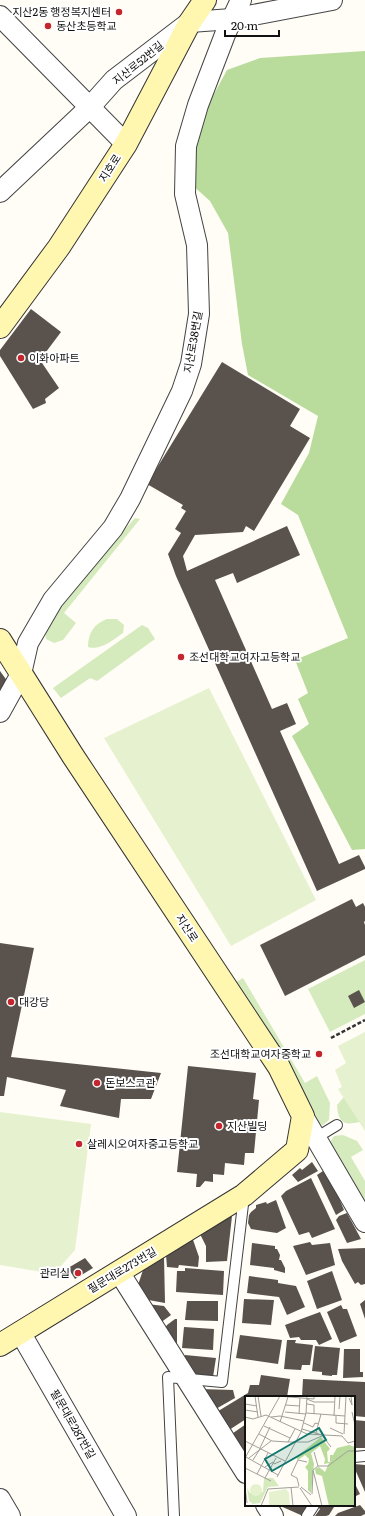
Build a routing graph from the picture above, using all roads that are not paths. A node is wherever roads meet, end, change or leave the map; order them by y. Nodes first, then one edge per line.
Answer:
1 (205, 0) edge
2 (241, 0) edge
3 (332, 0) edge
4 (0, 16) edge
5 (232, 20) junction
6 (190, 22) junction
7 (89, 108) junction
8 (126, 144) junction
9 (0, 192) edge
10 (0, 327) edge
11 (0, 640) edge
12 (21, 674) junction
13 (0, 712) edge
14 (303, 1116) junction
15 (337, 1125) dead end
16 (316, 1138) junction
17 (297, 1150) junction
18 (244, 1195) junction
19 (365, 1222) edge
20 (119, 1272) junction
21 (20, 1332) junction
22 (0, 1344) edge
23 (186, 1378) junction
24 (365, 1456) edge
25 (355, 1457) edge
26 (245, 1471) edge
27 (0, 1499) edge
28 (267, 1506) edge
29 (313, 1506) edge
30 (10, 1516) edge
31 (126, 1516) edge
32 (174, 1516) edge
33 (273, 1516) edge
34 (307, 1516) edge

1 - 6 street, 지호로
2 - 5 street, 지산로38번길
3 - 5 street
4 - 7 street
5 - 6 street
5 - 12 street, 지산로38번길
6 - 7 street, 지산로52번길
6 - 8 street, 지호로
7 - 8 street
7 - 9 street, 지산로52번길
8 - 10 street, 지호로
11 - 12 street, 지산로
12 - 13 street, 지산로38번길
12 - 14 street, 지산로
14 - 16 street, 지산로
14 - 17 street
15 - 16 lane
16 - 17 lane
16 - 19 street, 지산로
17 - 18 street, 필문대로273번길
18 - 20 street, 필문대로273번길
18 - 23 lane
20 - 21 street, 필문대로273번길
20 - 23 street
21 - 22 street, 필문대로273번길
21 - 31 street, 필문대로287번길
23 - 26 street
23 - 32 lane
24 - 25 lane
27 - 30 street
28 - 33 street
29 - 34 lane

